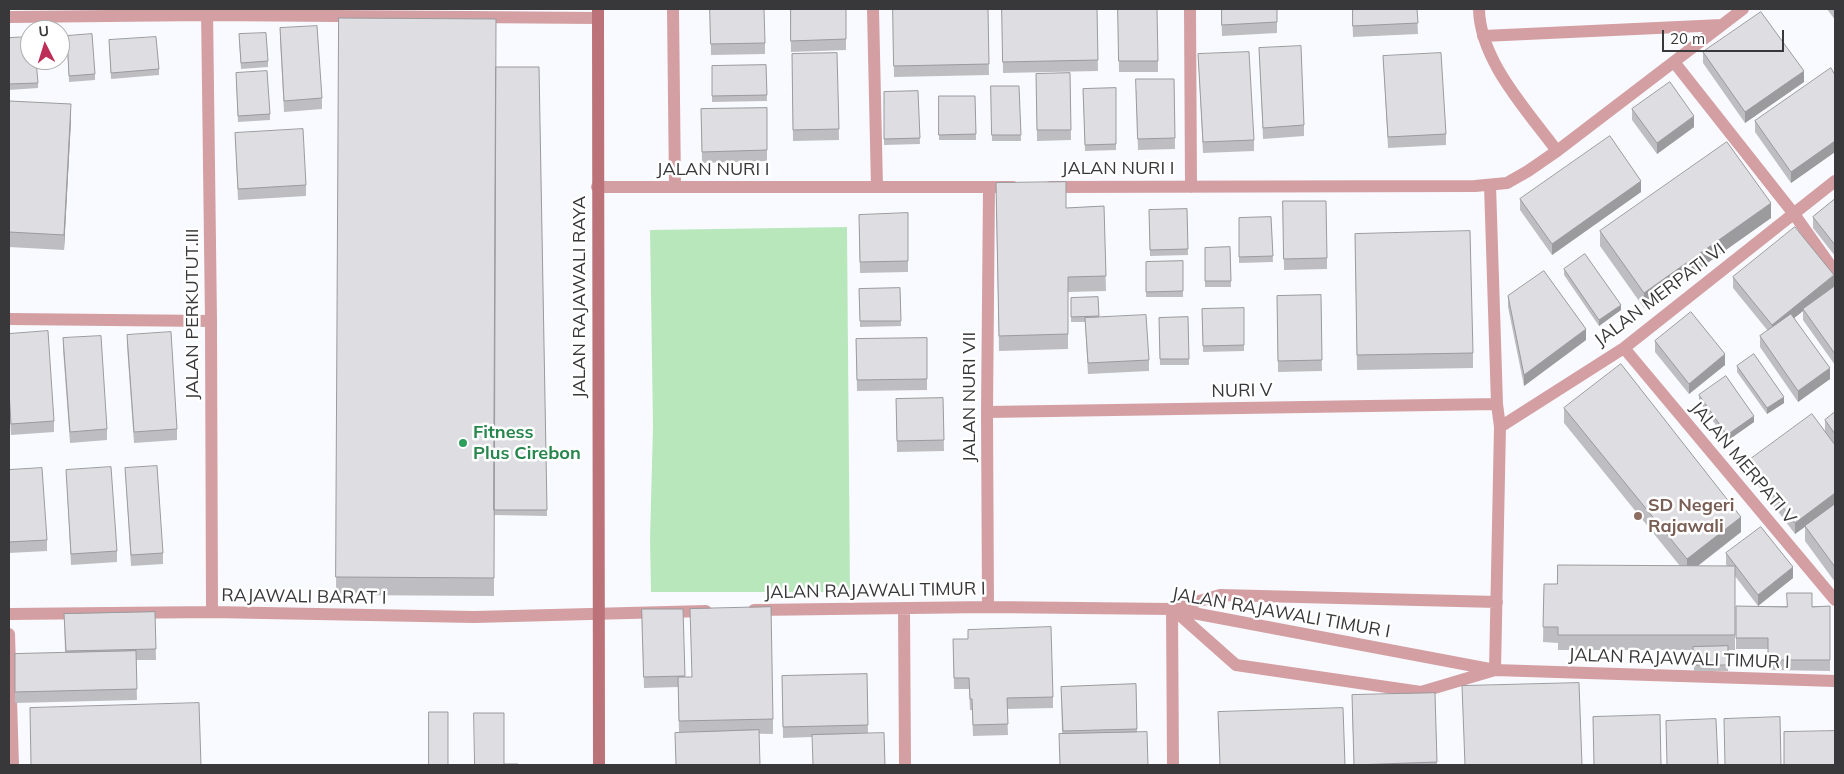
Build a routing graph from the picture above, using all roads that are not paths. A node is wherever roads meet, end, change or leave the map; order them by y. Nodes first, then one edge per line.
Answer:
1 (673, 9) edge
2 (872, 9) edge
3 (1190, 9) edge
4 (1479, 9) edge
5 (1743, 9) edge
6 (207, 12) edge
7 (598, 14) edge
8 (9, 17) edge
9 (1722, 25) junction
10 (1483, 36) junction
11 (1674, 62) junction
12 (1558, 151) junction
13 (1835, 182) edge
14 (1490, 185) junction
15 (989, 186) junction
16 (597, 187) junction
17 (676, 187) junction
18 (877, 187) junction
19 (1190, 187) junction
20 (1794, 214) junction
21 (1835, 272) edge
22 (9, 319) edge
23 (211, 321) junction
24 (1624, 348) junction
25 (1497, 404) junction
26 (987, 412) junction
27 (1500, 427) junction
28 (1835, 600) edge
29 (1497, 602) junction
30 (988, 607) junction
31 (904, 608) junction
32 (1172, 609) junction
33 (718, 611) edge
34 (738, 611) edge
35 (212, 612) junction
36 (9, 614) edge
37 (598, 614) junction
38 (9, 634) edge
39 (1495, 670) junction
40 (1835, 682) edge
41 (11, 760) edge
42 (599, 765) edge
43 (905, 765) edge
44 (1174, 765) edge

1 - 17 street
2 - 18 street
3 - 19 street
4 - 10 street
5 - 9 street, JALAN NURI I
6 - 7 street
6 - 8 street
6 - 23 street, JALAN PERKUTUT.III
7 - 16 street, JALAN RAJAWALI RAYA
9 - 10 street
9 - 11 street, JALAN NURI I
10 - 12 street
11 - 12 street, JALAN NURI I
11 - 20 street
12 - 14 street, JALAN NURI I
13 - 20 street, JALAN MERPATI VI
14 - 19 street, JALAN NURI I
14 - 25 street
15 - 18 street, JALAN NURI I
15 - 19 street, JALAN NURI I
15 - 26 street, JALAN NURI VII
16 - 17 street, JALAN NURI I
16 - 37 street, JALAN RAJAWALI RAYA
17 - 18 street, JALAN NURI I
20 - 21 street
20 - 24 street, JALAN MERPATI VI
22 - 23 street
23 - 35 street, JALAN PERKUTUT.III
24 - 27 street, JALAN MERPATI VI
24 - 28 street, JALAN MERPATI V
25 - 26 street, NURI V
25 - 27 street
26 - 30 street, JALAN NURI VII
27 - 29 street
29 - 32 street
29 - 39 street
30 - 31 street, JALAN RAJAWALI TIMUR I
30 - 32 street, JALAN RAJAWALI TIMUR I
31 - 34 street, JALAN RAJAWALI TIMUR I
31 - 43 street
32 - 39 street, JALAN RAJAWALI TIMUR I
32 - 39 street
32 - 44 street
33 - 37 street
35 - 36 street, RAJAWALI BARAT I
35 - 37 street, RAJAWALI BARAT I
37 - 42 street, JALAN RAJAWALI RAYA
38 - 41 street
39 - 40 street, JALAN RAJAWALI TIMUR I

